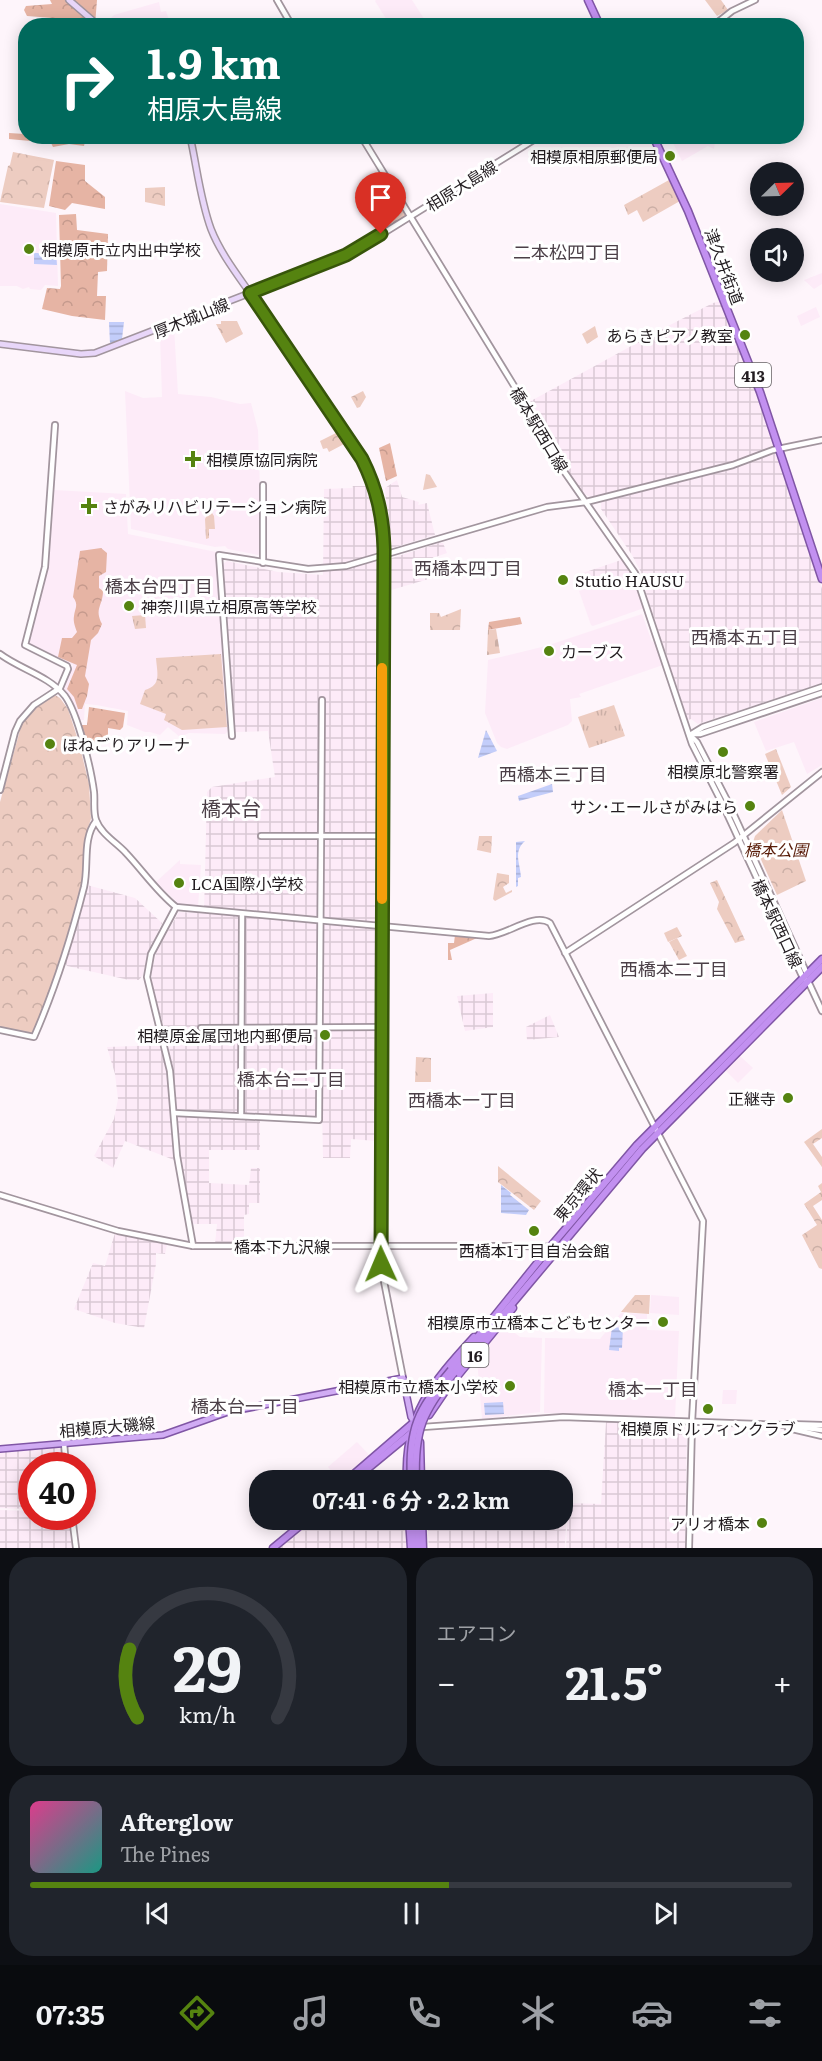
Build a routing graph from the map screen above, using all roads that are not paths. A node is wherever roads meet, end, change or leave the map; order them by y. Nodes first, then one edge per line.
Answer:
1 (69, 0) edge
2 (277, 0) edge
3 (588, 0) edge
4 (755, 0) edge
5 (90, 18) edge
6 (287, 18) edge
7 (596, 18) edge
8 (723, 18) edge
9 (192, 144) edge
10 (366, 144) edge
11 (527, 144) edge
12 (657, 144) edge
13 (410, 217) junction
14 (250, 293) junction
15 (0, 344) edge
16 (55, 425) dead end
17 (822, 440) edge
18 (779, 449) junction
19 (263, 485) dead end
20 (586, 502) junction
21 (383, 556) junction
22 (263, 562) junction
23 (822, 579) edge
24 (0, 654) edge
25 (822, 687) edge
26 (58, 689) junction
27 (822, 693) edge
28 (322, 700) dead end
29 (690, 735) junction
30 (232, 736) dead end
31 (822, 772) edge
32 (0, 790) edge
33 (96, 821) junction
34 (261, 836) dead end
35 (320, 836) junction
36 (382, 836) junction
37 (742, 838) junction
38 (176, 907) junction
39 (242, 914) junction
40 (321, 921) junction
41 (382, 927) junction
42 (565, 953) junction
43 (822, 959) edge
44 (822, 967) edge
45 (806, 978) junction
46 (822, 1011) edge
47 (381, 1027) junction
48 (201, 1028) dead end
49 (241, 1028) junction
50 (320, 1028) junction
51 (0, 1030) edge
52 (174, 1113) junction
53 (241, 1116) junction
54 (655, 1131) junction
55 (0, 1195) edge
56 (380, 1245) junction
57 (193, 1246) junction
58 (555, 1247) junction
59 (528, 1285) junction
60 (516, 1289) junction
61 (452, 1371) junction
62 (403, 1378) junction
63 (409, 1410) junction
64 (418, 1412) junction
65 (692, 1422) junction
66 (783, 1425) junction
67 (822, 1425) edge
68 (423, 1427) junction
69 (409, 1429) junction
70 (822, 1430) edge
71 (822, 1436) edge
72 (64, 1443) junction
73 (393, 1448) junction
74 (0, 1449) edge
75 (65, 1452) edge
76 (407, 1456) junction
77 (358, 1470) edge
78 (366, 1470) edge
79 (407, 1470) edge
80 (412, 1470) edge
81 (421, 1470) edge
82 (74, 1530) edge
83 (289, 1530) edge
84 (295, 1530) edge
85 (416, 1530) edge
86 (416, 1530) edge
87 (76, 1548) edge
88 (268, 1548) edge
89 (273, 1548) edge
90 (417, 1548) edge
91 (689, 1548) edge

1 - 5 main road
2 - 6 street
3 - 7 highway
4 - 8 street
9 - 14 main road, 厚木城山線
10 - 13 street, 橋本駅西口線
11 - 13 street, 相原大島線
12 - 18 highway, 津久井街道 / 413
13 - 14 street, 相原大島線
13 - 20 street, 橋本駅西口線
14 - 15 main road, 厚木城山線
14 - 21 street
16 - 26 street
17 - 18 street
18 - 20 street
18 - 23 highway, 津久井街道 / 413
19 - 22 street
20 - 21 street
20 - 29 street, 橋本駅西口線
21 - 22 street
21 - 36 street
22 - 30 street
24 - 26 street
25 - 29 street
26 - 32 street
26 - 33 street
27 - 29 street
28 - 35 street
29 - 37 street, 橋本駅西口線
31 - 37 street
33 - 38 street
33 - 51 street
34 - 35 street
35 - 36 street
35 - 40 street
36 - 41 street
37 - 42 street
37 - 45 street, 橋本駅西口線
37 - 45 street, 橋本駅西口線
38 - 39 street
38 - 52 street
39 - 40 street
39 - 49 street
40 - 41 street
40 - 50 street
41 - 42 street
41 - 47 street
42 - 54 street
43 - 45 highway, 東京環状 / 16
44 - 45 highway, 東京環状 / 16
45 - 46 street, 橋本駅西口線
45 - 54 highway, 東京環状 / 16
47 - 50 street
47 - 56 street
48 - 49 street
49 - 50 street
49 - 53 street
50 - 53 street
52 - 53 street
52 - 57 street
54 - 58 highway, 東京環状 / 16
54 - 65 street
55 - 57 street, 橋本下九沢線
56 - 57 street, 橋本下九沢線
56 - 58 street, 橋本下九沢線
56 - 62 street
58 - 59 highway, 東京環状 / 16
58 - 60 highway, 東京環状 / 16
59 - 61 highway, 東京環状 / 16
59 - 68 highway, 16
60 - 61 highway, 東京環状 / 16
60 - 64 highway
61 - 80 highway, 東京環状 / 16, bridge
62 - 63 main road
62 - 72 main road, 相模原大磯線
63 - 64 highway
63 - 69 main road
64 - 69 highway
65 - 66 street
65 - 68 street
65 - 91 street
66 - 67 street
66 - 70 street
66 - 71 street
68 - 69 highway
68 - 69 main road
68 - 81 highway, 16
69 - 73 highway
69 - 76 highway
69 - 77 highway
72 - 74 main road, 相模原大磯線
72 - 75 street
73 - 76 highway
73 - 78 highway
76 - 79 highway
82 - 87 street
83 - 88 highway
84 - 89 highway
85 - 90 highway
86 - 90 highway

